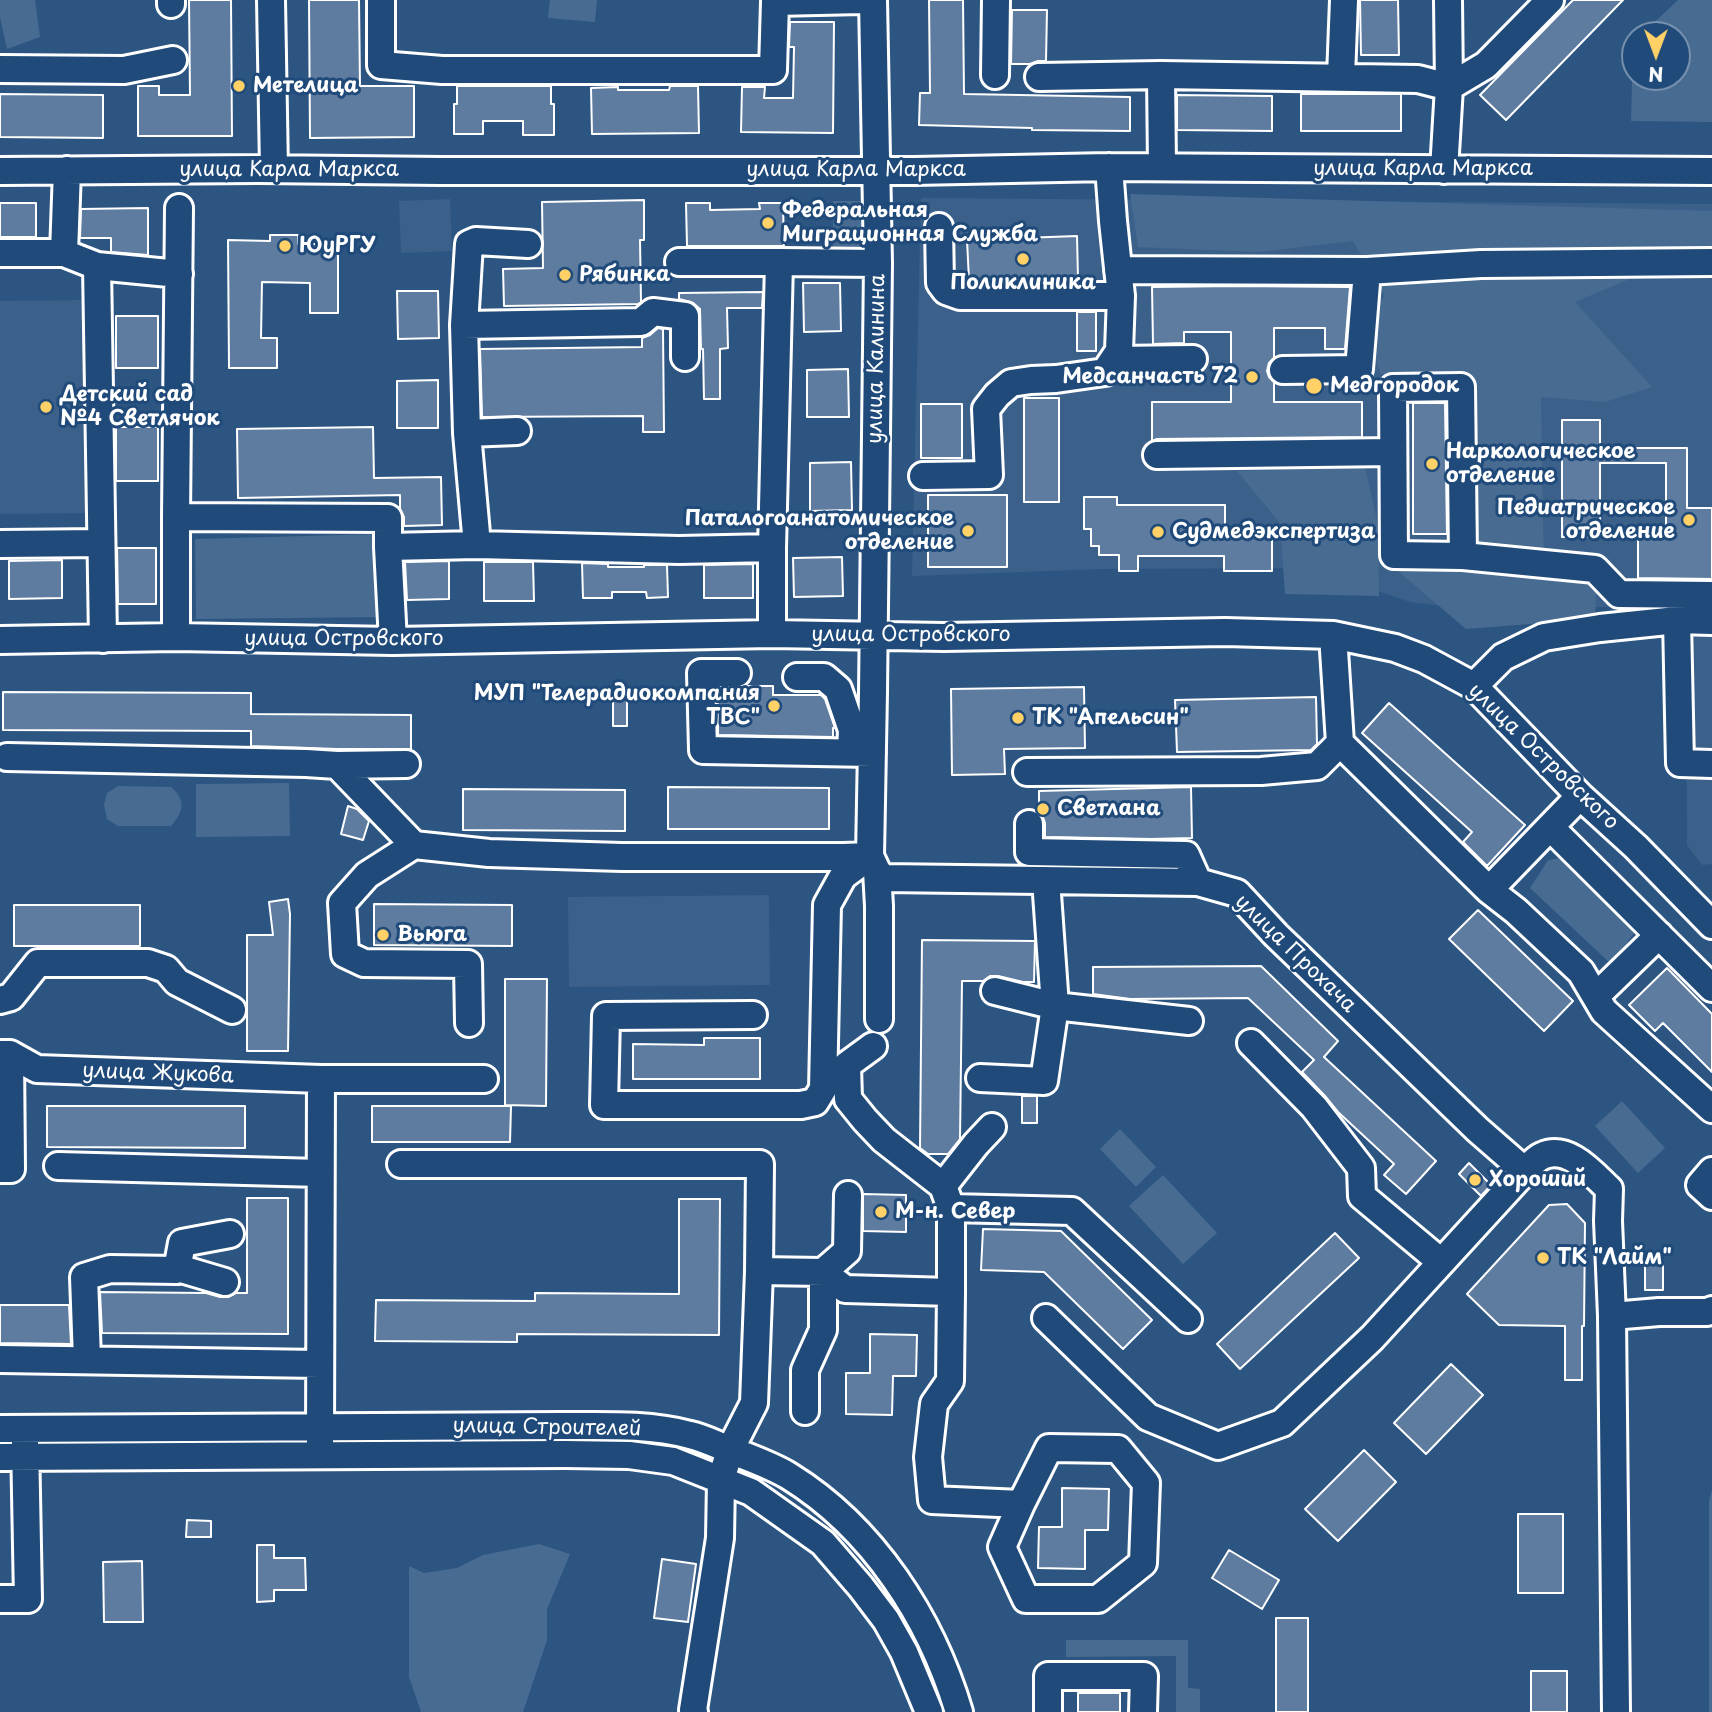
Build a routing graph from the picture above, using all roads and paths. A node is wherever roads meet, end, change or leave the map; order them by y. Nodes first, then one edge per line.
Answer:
1 (271, 0) edge
2 (381, 0) edge
3 (862, 0) edge
4 (873, 0) edge
5 (996, 0) edge
6 (1344, 0) edge
7 (1448, 0) edge
8 (1550, 0) edge
9 (775, 1) edge
10 (173, 60) dead end
11 (0, 69) edge
12 (995, 75) dead end
13 (1161, 75) junction
14 (1039, 77) dead end
15 (1341, 77) junction
16 (1449, 87) junction
17 (1109, 167) junction
18 (1162, 167) junction
19 (274, 169) junction
20 (67, 170) junction
21 (875, 170) junction
22 (1444, 170) junction
23 (0, 171) edge
24 (1712, 171) edge
25 (179, 208) dead end
26 (939, 227) dead end
27 (528, 244) dead end
28 (0, 253) edge
29 (64, 253) junction
30 (679, 262) dead end
31 (779, 262) junction
32 (1712, 262) edge
33 (877, 263) junction
34 (97, 267) junction
35 (1367, 271) junction
36 (179, 274) junction
37 (1119, 283) junction
38 (464, 325) junction
39 (685, 356) dead end
40 (1193, 359) dead end
41 (1113, 360) junction
42 (1283, 370) dead end
43 (517, 431) dead end
44 (467, 433) junction
45 (1393, 452) junction
46 (1157, 455) dead end
47 (923, 476) dead end
48 (176, 517) junction
49 (101, 543) junction
50 (0, 544) edge
51 (477, 545) junction
52 (388, 547) junction
53 (772, 548) junction
54 (1463, 556) junction
55 (1712, 595) edge
56 (1677, 621) junction
57 (1712, 621) edge
58 (772, 634) junction
59 (874, 635) junction
60 (1333, 635) junction
61 (176, 637) junction
62 (103, 639) junction
63 (0, 640) edge
64 (393, 641) junction
65 (737, 673) dead end
66 (797, 677) dead end
67 (1474, 686) junction
68 (1340, 743) junction
69 (862, 752) junction
70 (7, 757) dead end
71 (406, 764) dead end
72 (1712, 764) edge
73 (335, 765) junction
74 (1027, 772) dead end
75 (1580, 796) junction
76 (1029, 824) dead end
77 (1550, 828) junction
78 (414, 845) junction
79 (873, 863) junction
80 (1046, 880) junction
81 (1198, 882) junction
82 (1489, 890) junction
83 (1712, 925) edge
84 (1659, 935) junction
85 (1712, 988) edge
86 (995, 991) dead end
87 (1596, 996) junction
88 (0, 1000) edge
89 (1055, 1006) junction
90 (232, 1010) dead end
91 (753, 1015) dead end
92 (879, 1018) dead end
93 (1189, 1021) dead end
94 (469, 1023) dead end
95 (1251, 1043) dead end
96 (873, 1046) dead end
97 (5, 1054) edge
98 (980, 1078) dead end
99 (321, 1079) junction
100 (484, 1079) dead end
101 (1712, 1109) edge
102 (992, 1127) dead end
103 (401, 1164) dead end
104 (58, 1167) dead end
105 (0, 1169) edge
106 (1525, 1171) junction
107 (1712, 1171) edge
108 (320, 1173) junction
109 (848, 1195) dead end
110 (1712, 1196) edge
111 (947, 1197) junction
112 (230, 1234) dead end
113 (1441, 1262) junction
114 (178, 1268) junction
115 (759, 1271) junction
116 (822, 1272) junction
117 (225, 1282) dead end
118 (951, 1292) junction
119 (1712, 1310) edge
120 (1612, 1316) junction
121 (1046, 1318) dead end
122 (1188, 1319) dead end
123 (0, 1359) edge
124 (87, 1359) junction
125 (319, 1364) junction
126 (805, 1411) dead end
127 (319, 1427) junction
128 (13, 1429) edge
129 (730, 1450) junction
130 (321, 1455) junction
131 (12, 1457) edge
132 (721, 1480) junction
133 (1021, 1504) junction
134 (0, 1600) edge
135 (694, 1712) edge
136 (929, 1712) edge
137 (959, 1712) edge
138 (1048, 1712) edge
139 (1143, 1712) edge
140 (1616, 1712) edge

1 - 19 street
2 - 9 street
3 - 9 street
4 - 21 street, улица Калинина
5 - 12 street
6 - 15 street
7 - 16 street
8 - 16 street
10 - 11 street
13 - 14 street
13 - 15 street
13 - 18 street
15 - 16 street
16 - 22 street
17 - 18 street, улица Карла Маркса
17 - 21 street, улица Карла Маркса
17 - 37 street
18 - 22 street, улица Карла Маркса
19 - 20 street, улица Карла Маркса
19 - 21 street, улица Карла Маркса
20 - 23 street, улица Карла Маркса
20 - 29 street
21 - 33 street, улица Калинина
22 - 24 street, улица Карла Маркса
25 - 36 street
26 - 37 street
27 - 38 street
28 - 29 street
29 - 34 street
30 - 31 street
31 - 33 street
31 - 53 street
32 - 35 street
33 - 59 street, улица Калинина
34 - 36 street
34 - 49 street
35 - 37 street
35 - 42 street
36 - 48 street
37 - 41 street
38 - 39 street
38 - 44 street
40 - 41 street
41 - 47 street
43 - 44 street
44 - 51 street
45 - 46 street
45 - 54 street
45 - 54 street
48 - 52 street
48 - 61 street
49 - 50 street
49 - 62 street
51 - 52 street
51 - 53 street
52 - 64 street
53 - 58 street
54 - 55 street
56 - 57 street
56 - 67 street
56 - 72 street
58 - 59 street, улица Островского
58 - 64 street, улица Островского
59 - 60 street, улица Островского
59 - 69 street, улица Калинина
60 - 67 street, улица Островского
60 - 68 street
61 - 62 street, улица Островского
61 - 64 street, улица Островского
62 - 63 street, улица Островского
65 - 69 street
66 - 69 street
67 - 75 street, улица Островского
68 - 74 street
68 - 82 street
69 - 79 street
70 - 73 street
71 - 73 street
73 - 78 street
75 - 77 street
75 - 83 street, улица Островского
76 - 81 street
77 - 82 street
77 - 84 street
78 - 79 street, улица Прохача
78 - 94 street
79 - 80 street, улица Прохача
79 - 91 street
79 - 92 street
80 - 81 street, улица Прохача
80 - 89 street
81 - 106 street, улица Прохача
82 - 87 street
84 - 85 street
84 - 87 street
86 - 89 street
87 - 101 street
88 - 90 street
89 - 93 street
89 - 98 street
95 - 113 street
96 - 111 street
97 - 99 street, улица Жукова
97 - 105 street
99 - 100 street, улица Жукова
99 - 108 street
102 - 111 street
103 - 115 street
104 - 108 street
106 - 113 street
106 - 120 street
107 - 110 street
108 - 125 street
109 - 116 street
111 - 118 street
111 - 122 street
112 - 114 street
113 - 121 street
114 - 117 street
114 - 124 street
115 - 116 street
115 - 129 street
116 - 118 street
116 - 126 street
118 - 133 street
119 - 120 street
120 - 140 street
123 - 124 street
124 - 125 street
125 - 127 street
127 - 128 street, улица Строителей
127 - 129 street, улица Строителей
127 - 130 street
128 - 131 street
129 - 132 street
129 - 137 street, улица Строителей
130 - 131 street, улица Строителей
130 - 132 street, улица Строителей
131 - 134 street
132 - 135 street
132 - 136 street, улица Строителей
133 - 133 street
138 - 139 street

